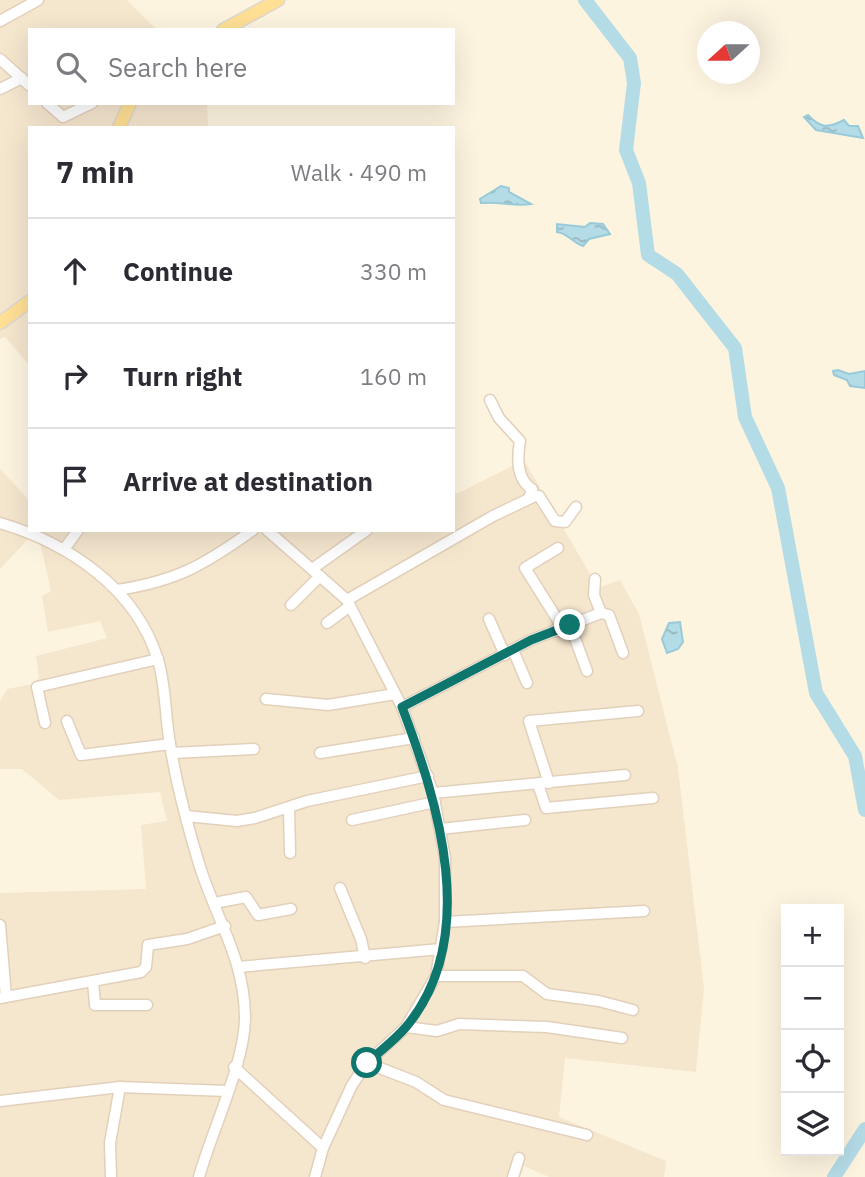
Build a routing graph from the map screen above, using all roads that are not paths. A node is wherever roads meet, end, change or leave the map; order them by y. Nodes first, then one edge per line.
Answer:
1 (38, 0) edge
2 (278, 0) edge
3 (0, 21) edge
4 (227, 28) edge
5 (0, 59) edge
6 (26, 82) edge
7 (0, 89) edge
8 (49, 105) edge
9 (88, 105) edge
10 (129, 105) edge
11 (120, 126) edge
12 (28, 302) edge
13 (0, 323) edge
14 (490, 400) dead end
15 (530, 498) junction
16 (576, 508) dead end
17 (0, 523) edge
18 (28, 531) edge
19 (32, 532) edge
20 (77, 532) edge
21 (250, 532) edge
22 (269, 532) edge
23 (365, 532) edge
24 (65, 548) junction
25 (558, 548) dead end
26 (316, 573) junction
27 (595, 579) dead end
28 (117, 590) junction
29 (349, 603) junction
30 (291, 606) dead end
31 (601, 613) junction
32 (489, 619) dead end
33 (327, 623) dead end
34 (570, 625) junction
35 (558, 631) junction
36 (509, 653) junction
37 (624, 653) dead end
38 (158, 659) junction
39 (587, 671) dead end
40 (527, 683) dead end
41 (395, 694) junction
42 (266, 699) dead end
43 (402, 707) junction
44 (638, 711) dead end
45 (67, 721) dead end
46 (45, 723) dead end
47 (414, 738) junction
48 (171, 749) junction
49 (254, 749) dead end
50 (320, 753) dead end
51 (625, 775) dead end
52 (428, 776) junction
53 (543, 783) junction
54 (434, 797) junction
55 (653, 798) dead end
56 (289, 808) junction
57 (186, 816) junction
58 (352, 820) dead end
59 (525, 820) dead end
60 (440, 829) junction
61 (290, 853) dead end
62 (340, 888) dead end
63 (214, 903) junction
64 (291, 909) dead end
65 (645, 911) dead end
66 (445, 922) junction
67 (0, 925) edge
68 (225, 926) junction
69 (441, 949) junction
70 (365, 958) junction
71 (238, 967) junction
72 (436, 976) junction
73 (93, 981) junction
74 (3, 998) edge
75 (147, 1005) dead end
76 (633, 1010) dead end
77 (407, 1027) junction
78 (622, 1038) dead end
79 (367, 1063) junction
80 (234, 1067) junction
81 (120, 1087) junction
82 (227, 1091) junction
83 (0, 1101) edge
84 (587, 1135) dead end
85 (323, 1148) junction
86 (519, 1158) dead end
87 (111, 1177) edge
88 (199, 1177) edge
89 (315, 1177) edge
90 (513, 1177) edge

1 - 3 street
2 - 4 main road
5 - 6 street
6 - 7 street
8 - 9 street
10 - 11 main road
12 - 13 main road
14 - 15 street
15 - 16 street
15 - 29 street
17 - 18 street
19 - 24 street
20 - 24 street
21 - 28 street
22 - 26 street
23 - 26 street
24 - 28 street
25 - 35 street
26 - 29 street
26 - 30 street
27 - 31 street
28 - 38 street
29 - 33 street
29 - 41 street
31 - 34 street
31 - 37 street
32 - 36 street
34 - 35 street
34 - 39 street
35 - 36 street
36 - 40 street
36 - 43 street
38 - 46 street
38 - 48 street
41 - 42 street
41 - 43 street
43 - 47 street
44 - 53 street
45 - 48 street
47 - 50 street
47 - 52 street
48 - 49 street
48 - 57 street
51 - 53 street
52 - 54 street
52 - 56 street
53 - 54 street
53 - 55 street
54 - 58 street
54 - 60 street
56 - 57 street
56 - 61 street
57 - 63 street
59 - 60 street
60 - 66 street
62 - 70 street
63 - 64 street
63 - 68 street
65 - 66 street
66 - 69 street
67 - 74 street
68 - 71 street
68 - 73 street
69 - 70 street
69 - 72 street
70 - 71 street
71 - 80 street
72 - 76 street
72 - 77 street
73 - 74 street
73 - 75 street
77 - 78 street
77 - 79 street
79 - 84 street
79 - 85 street
80 - 82 street
80 - 85 street
81 - 82 street
81 - 83 street
81 - 87 street
82 - 88 street
85 - 89 street
86 - 90 street

